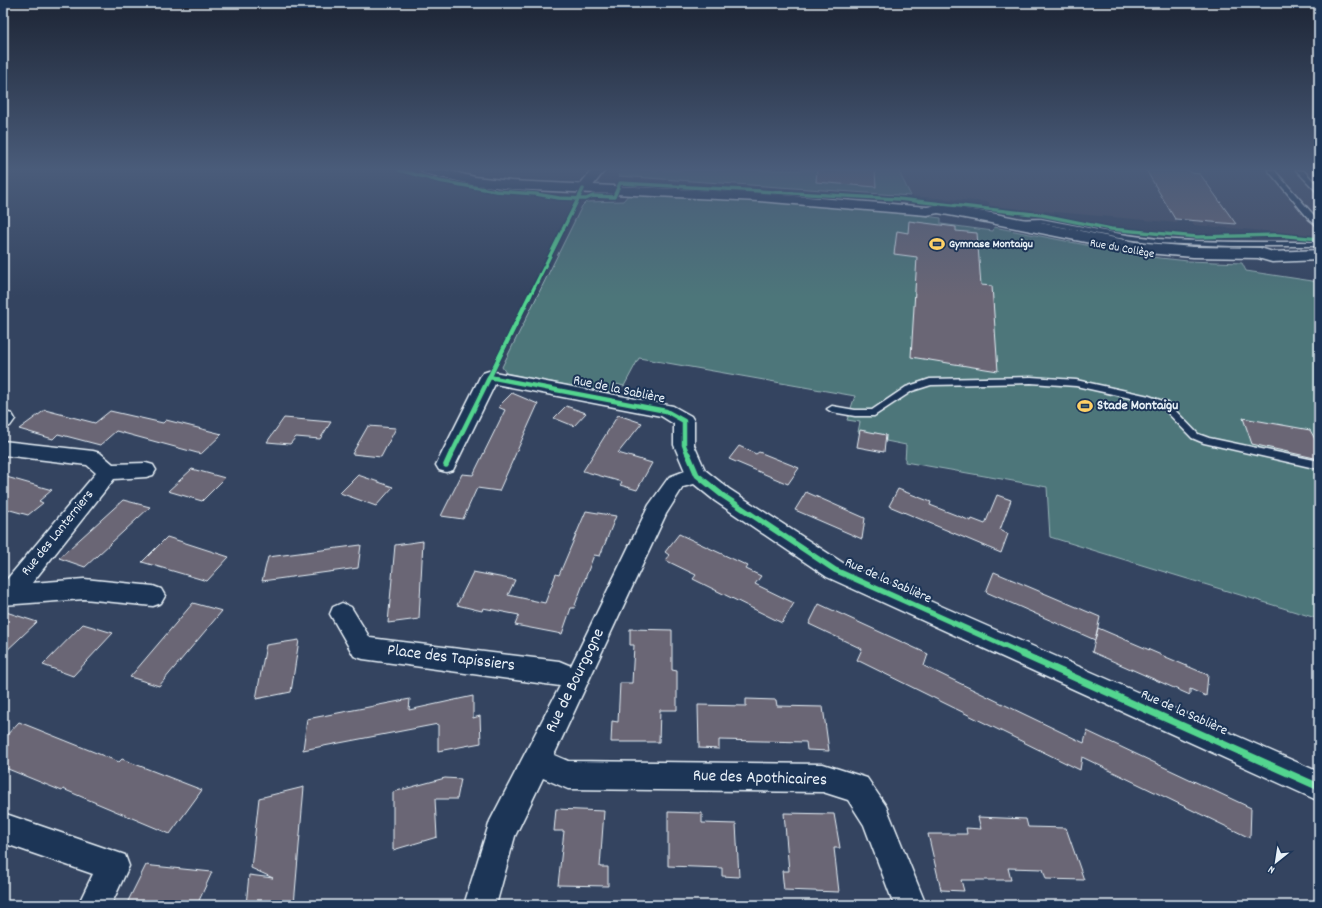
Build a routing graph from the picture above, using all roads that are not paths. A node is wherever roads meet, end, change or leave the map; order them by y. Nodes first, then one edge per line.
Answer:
1 (931, 212) edge
2 (958, 212) edge
3 (1306, 212) edge
4 (1311, 218) junction
5 (1319, 218) edge
6 (1014, 222) junction
7 (1319, 225) edge
8 (1319, 244) edge
9 (1319, 255) edge
10 (1272, 257) junction
11 (832, 409) dead end
12 (3, 448) edge
13 (446, 465) dead end
14 (1319, 465) edge
15 (146, 470) dead end
16 (108, 472) junction
17 (697, 475) junction
18 (6, 595) edge
19 (153, 596) dead end
20 (342, 614) dead end
21 (577, 680) junction
22 (536, 761) junction
23 (1319, 787) edge
24 (3, 828) edge
25 (94, 905) edge
26 (480, 905) edge
27 (910, 905) edge

1 - 10 street, Rue du Collège
2 - 6 street, Rue du Collège
3 - 4 lane
4 - 5 lane
4 - 7 lane
6 - 8 lane
6 - 10 street, Rue du Collège
9 - 10 street, Rue du Collège
11 - 14 lane
12 - 16 street
13 - 17 street, Rue de la Sablière
15 - 16 street
16 - 18 street, Rue des Lanterniers
17 - 21 street, Rue de Bourgogne
17 - 23 street, Rue de la Sablière
18 - 19 street
20 - 21 street, Place des Tapissiers
21 - 22 street, Rue de Bourgogne
22 - 26 street, Rue de Bourgogne
22 - 27 street, Rue des Apothicaires
24 - 25 street

